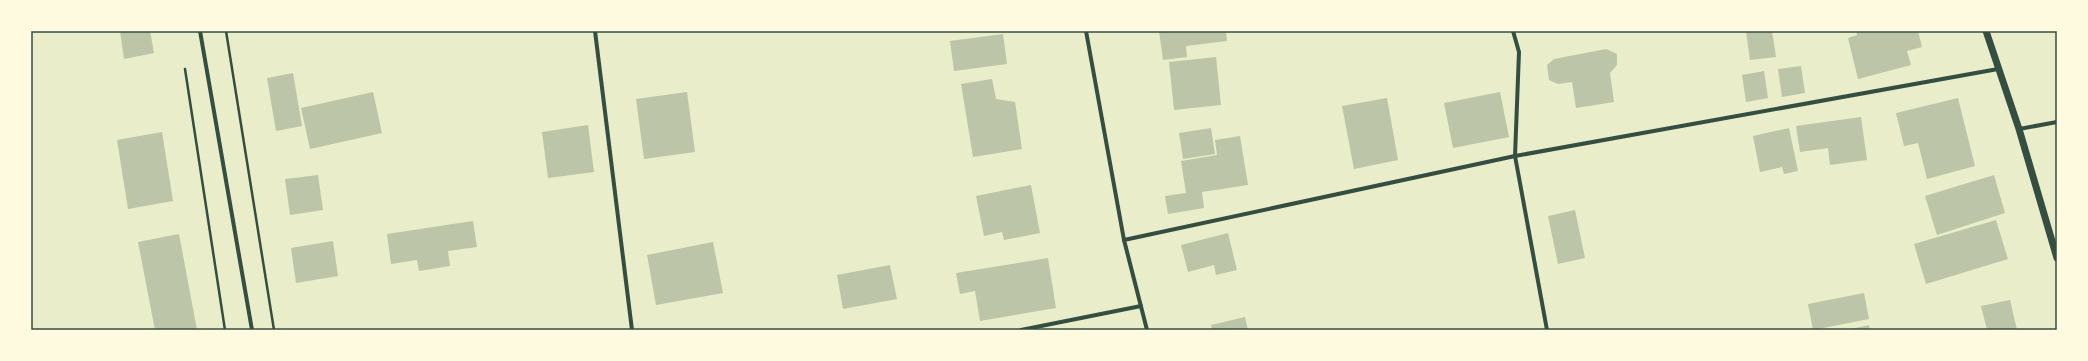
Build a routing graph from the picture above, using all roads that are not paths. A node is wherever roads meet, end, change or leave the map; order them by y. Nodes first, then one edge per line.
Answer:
1 (200, 31) edge
2 (595, 31) edge
3 (1086, 31) edge
4 (1513, 31) edge
5 (1986, 31) edge
6 (1998, 69) junction
7 (2057, 122) edge
8 (2019, 129) junction
9 (1515, 156) junction
10 (1124, 240) junction
11 (2057, 258) edge
12 (1141, 306) junction
13 (252, 330) edge
14 (632, 330) edge
15 (1021, 330) edge
16 (1147, 330) edge
17 (1547, 330) edge

1 - 13 street
2 - 14 street
3 - 10 street
4 - 9 street
5 - 6 street
6 - 8 street
6 - 9 street
7 - 8 street
8 - 11 street
9 - 10 street
9 - 17 street
10 - 12 street
12 - 15 street
12 - 16 street

